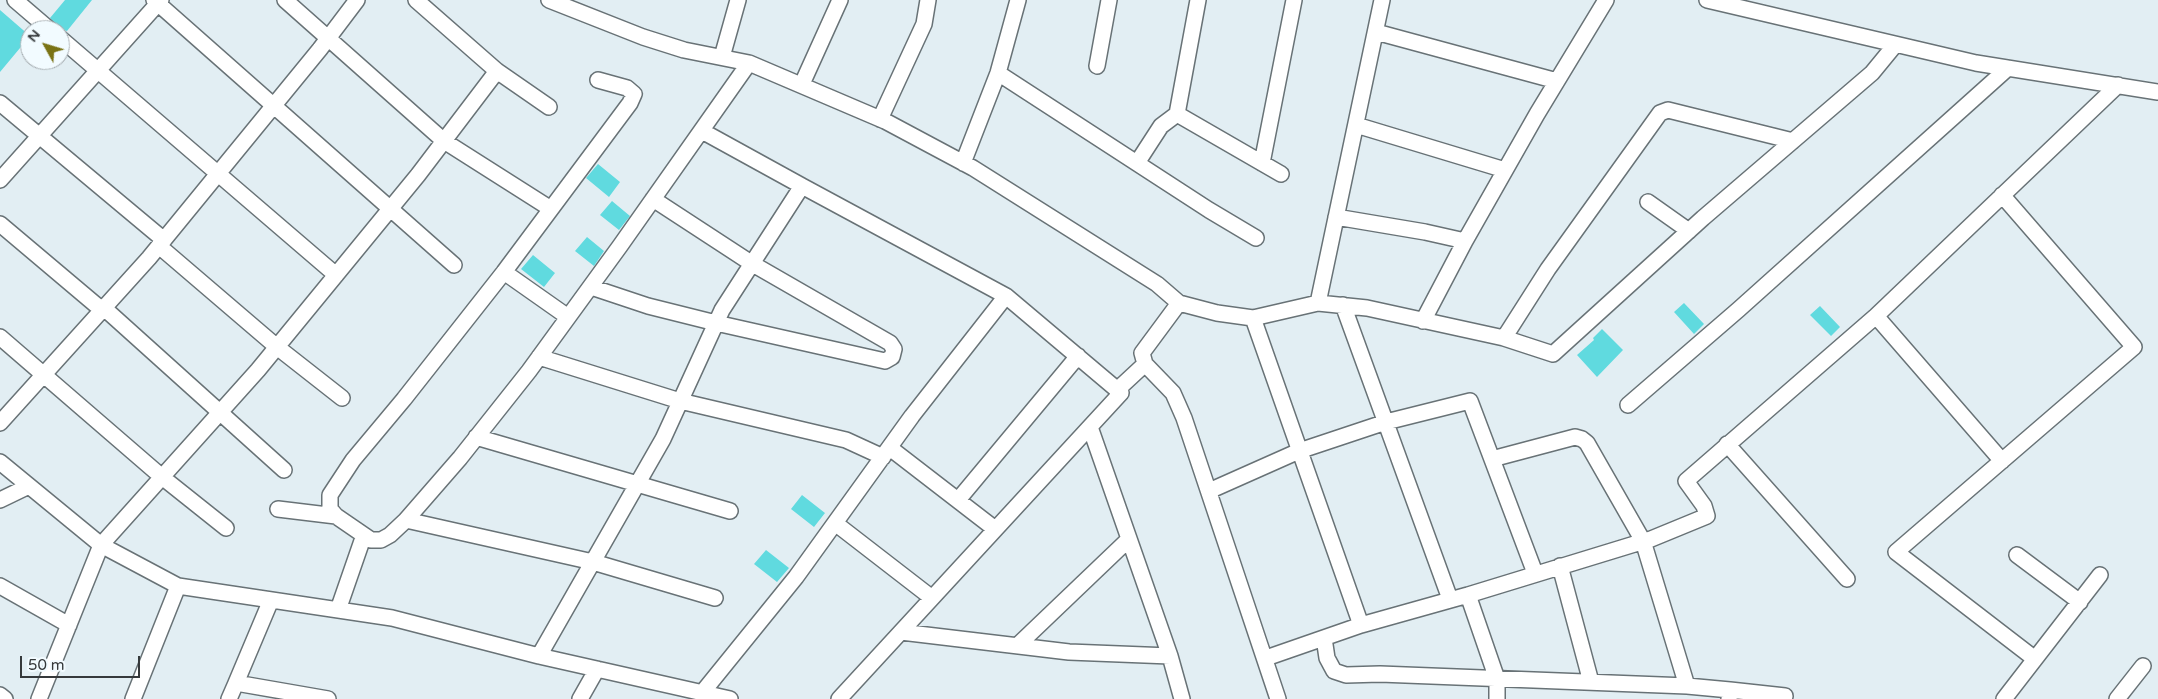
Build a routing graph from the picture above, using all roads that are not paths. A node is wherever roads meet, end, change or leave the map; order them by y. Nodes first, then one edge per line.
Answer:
1 (15, 0) edge
2 (285, 0) edge
3 (356, 0) edge
4 (416, 0) edge
5 (549, 0) edge
6 (738, 0) edge
7 (840, 0) edge
8 (928, 0) edge
9 (1018, 0) edge
10 (1109, 0) edge
11 (1198, 0) edge
12 (1294, 0) edge
13 (1382, 0) edge
14 (1606, 0) edge
15 (158, 1) edge
16 (1712, 1) edge
17 (38, 20) edge
18 (1376, 32) junction
19 (328, 38) junction
20 (1895, 45) junction
21 (70, 47) edge
22 (722, 57) junction
23 (749, 63) junction
24 (1098, 66) dead end
25 (2008, 68) junction
26 (98, 71) junction
27 (497, 71) junction
28 (998, 73) junction
29 (598, 80) dead end
30 (1557, 81) junction
31 (802, 84) junction
32 (2118, 86) junction
33 (2158, 92) edge
34 (0, 103) edge
35 (273, 107) junction
36 (549, 107) dead end
37 (1177, 114) junction
38 (880, 119) junction
39 (1356, 125) junction
40 (702, 131) junction
41 (40, 137) junction
42 (444, 141) junction
43 (1793, 141) junction
44 (963, 163) junction
45 (1137, 163) junction
46 (1262, 163) junction
47 (1505, 170) junction
48 (218, 174) junction
49 (1281, 174) dead end
50 (0, 180) edge
51 (802, 186) junction
52 (2002, 196) junction
53 (653, 200) junction
54 (1648, 202) dead end
55 (390, 209) junction
56 (551, 209) junction
57 (1336, 217) junction
58 (0, 224) edge
59 (1689, 231) junction
60 (1256, 238) dead end
61 (1464, 241) junction
62 (161, 243) junction
63 (752, 264) junction
64 (454, 265) dead end
65 (504, 272) junction
66 (336, 275) junction
67 (591, 287) junction
68 (1006, 296) junction
69 (1318, 302) junction
70 (1179, 303) junction
71 (1344, 306) junction
72 (103, 309) junction
73 (1876, 316) junction
74 (568, 317) junction
75 (1254, 318) junction
76 (1423, 321) junction
77 (716, 323) junction
78 (0, 337) edge
79 (1504, 338) junction
80 (277, 347) junction
81 (1078, 356) junction
82 (540, 357) junction
83 (1145, 364) junction
84 (44, 374) junction
85 (1117, 390) junction
86 (342, 398) dead end
87 (680, 401) junction
88 (1628, 406) dead end
89 (220, 412) junction
90 (1386, 422) junction
91 (0, 423) edge
92 (1090, 427) junction
93 (476, 437) junction
94 (1727, 444) junction
95 (1299, 451) junction
96 (886, 453) junction
97 (1492, 459) junction
98 (2002, 461) junction
99 (0, 462) edge
100 (284, 470) dead end
101 (162, 477) junction
102 (637, 484) junction
103 (29, 486) junction
104 (1209, 491) junction
105 (0, 500) edge
106 (958, 500) junction
107 (278, 509) dead end
108 (730, 511) dead end
109 (336, 516) junction
110 (406, 520) junction
111 (835, 524) junction
112 (226, 528) dead end
113 (995, 529) junction
114 (364, 535) junction
115 (1129, 539) junction
116 (1643, 541) junction
117 (102, 545) junction
118 (2018, 554) dead end
119 (593, 562) junction
120 (1560, 566) junction
121 (1535, 573) junction
122 (2100, 575) dead end
123 (1847, 579) dead end
124 (0, 586) edge
125 (178, 586) junction
126 (1468, 595) junction
127 (715, 598) dead end
128 (932, 598) junction
129 (1450, 599) junction
130 (271, 600) junction
131 (2080, 602) junction
132 (338, 610) junction
133 (69, 625) junction
134 (1361, 625) junction
135 (900, 632) junction
136 (1324, 638) junction
137 (1017, 646) junction
138 (539, 656) junction
139 (1170, 656) junction
140 (1266, 658) junction
141 (2035, 659) junction
142 (2143, 666) dead end
143 (597, 669) junction
144 (1497, 679) junction
145 (1591, 682) junction
146 (236, 683) junction
147 (1687, 686) junction
148 (702, 693) junction
149 (1729, 695) edge
150 (0, 696) edge
151 (1785, 696) dead end
152 (5, 699) edge
153 (39, 699) edge
154 (133, 699) edge
155 (229, 699) edge
156 (328, 699) edge
157 (580, 699) edge
158 (730, 699) edge
159 (839, 699) edge
160 (1182, 699) edge
161 (1278, 699) edge
162 (1497, 699) edge
163 (2004, 699) edge
164 (2117, 699) edge

1 - 17 street
2 - 19 street
3 - 19 street
4 - 27 street
5 - 22 street
6 - 22 street
7 - 31 street
8 - 38 street
9 - 28 street
10 - 24 street
11 - 37 street
12 - 46 street
13 - 18 street
14 - 30 street
15 - 26 street
15 - 35 street
16 - 20 street
18 - 30 street
18 - 39 street
19 - 35 street
19 - 42 street
20 - 25 street
20 - 43 street
21 - 26 street
22 - 23 street
23 - 31 street
23 - 40 street
25 - 32 street
25 - 88 street
26 - 41 street
26 - 48 street
27 - 36 street
27 - 42 street
28 - 44 street
28 - 45 street
29 - 56 street
30 - 47 street
31 - 38 street
32 - 33 street
32 - 52 street
34 - 41 street
35 - 48 street
35 - 55 street
37 - 45 street
37 - 46 street
38 - 44 street
39 - 47 street
39 - 57 street
40 - 51 street
40 - 53 street
41 - 50 street
41 - 62 street
42 - 55 street
42 - 56 street
43 - 59 street
43 - 79 street
44 - 70 street
45 - 60 street
46 - 49 street
47 - 61 street
48 - 62 street
48 - 66 street
51 - 63 street
51 - 68 street
52 - 73 street
52 - 98 street
53 - 63 street
53 - 67 street
54 - 59 street
55 - 64 street
55 - 66 street
56 - 65 street
57 - 61 street
57 - 69 street
58 - 72 street
59 - 79 street
61 - 76 street
62 - 72 street
62 - 80 street
63 - 77 street
63 - 77 street
65 - 74 street
65 - 109 street
66 - 80 street
67 - 74 street
67 - 77 street
68 - 81 street
68 - 96 street
69 - 71 street
69 - 75 street
70 - 75 street
70 - 83 street
71 - 76 street
71 - 90 street
72 - 84 street
72 - 89 street
73 - 94 street
73 - 98 street
74 - 82 street
75 - 95 street
76 - 79 street
77 - 87 street
78 - 84 street
80 - 86 street
80 - 89 street
81 - 85 street
81 - 106 street
82 - 87 street
82 - 93 street
83 - 85 street
83 - 104 street
84 - 91 street
84 - 101 street
85 - 92 street
87 - 96 street
87 - 102 street
89 - 100 street
89 - 101 street
90 - 95 street
90 - 97 street
90 - 129 street
92 - 113 street
92 - 115 street
93 - 102 street
93 - 110 street
94 - 116 street
94 - 123 street
95 - 104 street
95 - 134 street
96 - 106 street
96 - 111 street
97 - 116 street
97 - 121 street
98 - 141 street
99 - 103 street
101 - 112 street
101 - 117 street
102 - 108 street
102 - 119 street
103 - 105 street
103 - 117 street
104 - 140 street
106 - 113 street
107 - 109 street
109 - 114 street
110 - 114 street
110 - 119 street
111 - 128 street
111 - 148 street
113 - 128 street
114 - 132 street
115 - 137 street
115 - 139 street
116 - 120 street
116 - 147 street
117 - 125 street
117 - 133 street
118 - 131 street
119 - 127 street
119 - 138 street
120 - 121 street
120 - 145 street
121 - 126 street
122 - 131 street
124 - 133 street
125 - 130 street
125 - 154 street
126 - 129 street
126 - 144 street
128 - 135 street
129 - 134 street
130 - 132 street
130 - 146 street
131 - 141 street
132 - 138 street
133 - 153 street
134 - 136 street
135 - 137 street
135 - 159 street
136 - 140 street
136 - 144 street
137 - 139 street
138 - 143 street
139 - 160 street
140 - 161 street
141 - 163 street
142 - 164 street
143 - 148 street
143 - 157 street
144 - 145 street
144 - 162 street
145 - 147 street
146 - 155 street
146 - 156 street
147 - 149 street
148 - 158 street
149 - 151 street
150 - 152 street

